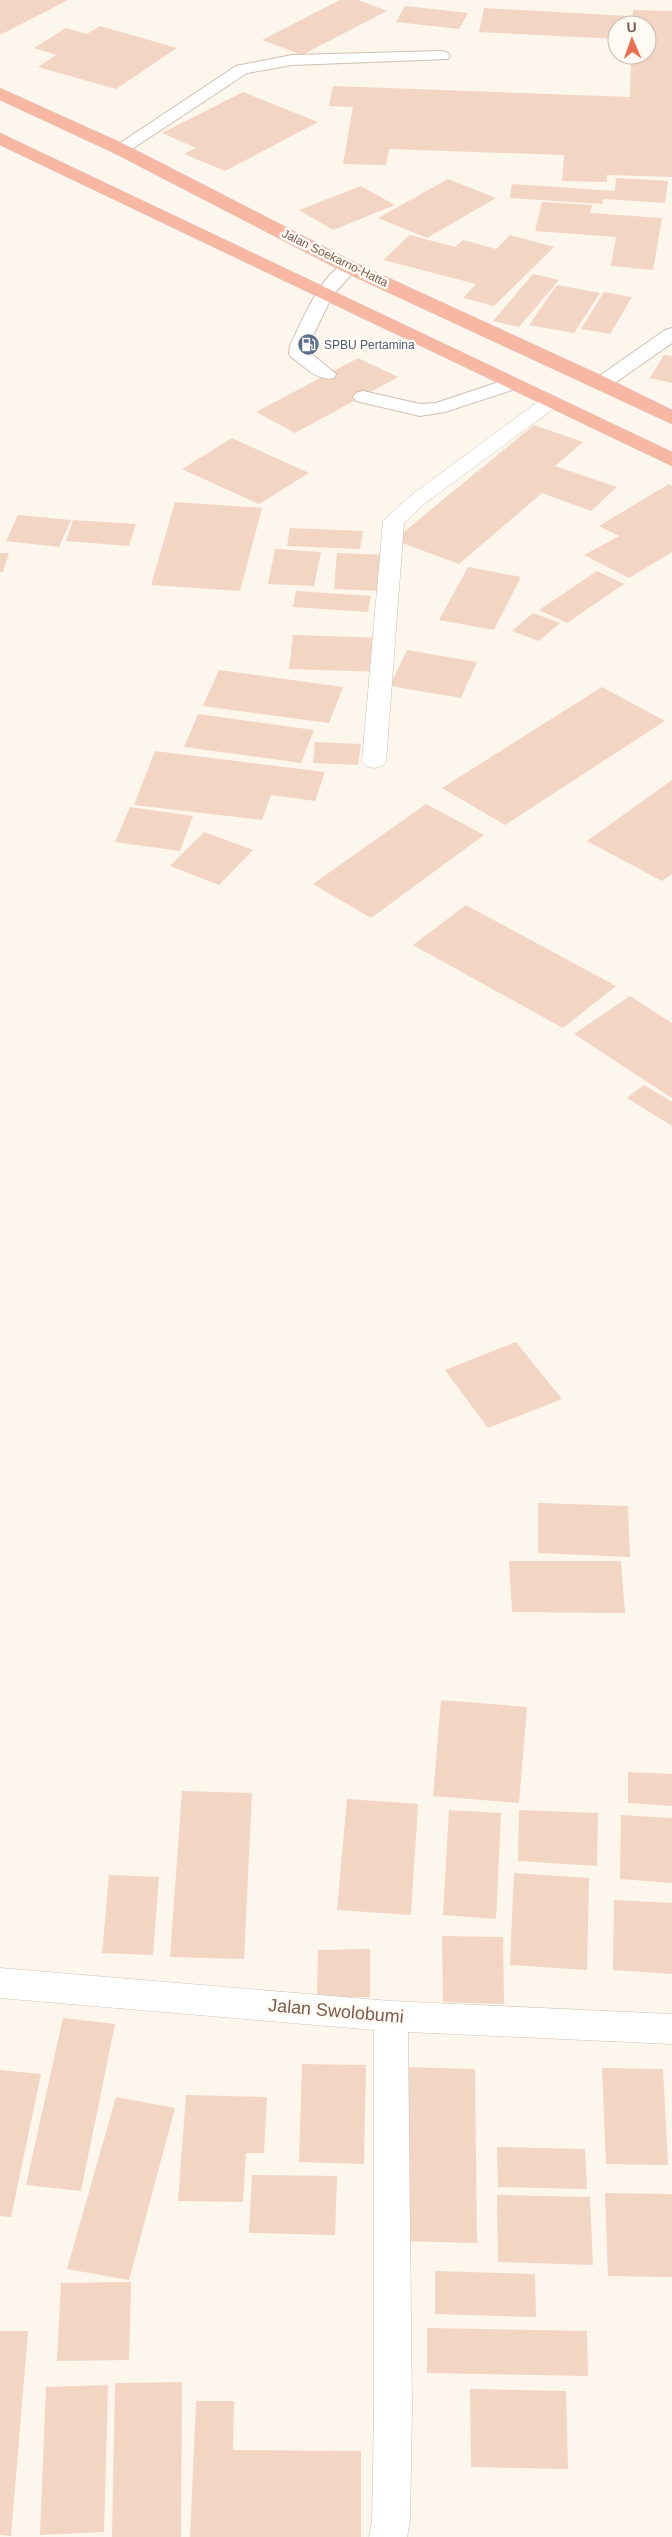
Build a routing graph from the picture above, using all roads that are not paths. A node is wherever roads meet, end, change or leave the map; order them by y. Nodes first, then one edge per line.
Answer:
1 (442, 56) dead end
2 (0, 93) edge
3 (0, 138) edge
4 (120, 149) junction
5 (350, 267) junction
6 (324, 294) junction
7 (672, 334) edge
8 (327, 374) dead end
9 (602, 383) junction
10 (512, 384) junction
11 (363, 397) dead end
12 (550, 402) junction
13 (672, 418) edge
14 (672, 460) edge
15 (374, 760) dead end
16 (0, 1983) edge
17 (391, 2016) junction
18 (672, 2030) edge
19 (388, 2537) edge

1 - 4 lane
2 - 4 highway, Jalan Soekarno-Hatta
3 - 6 highway
4 - 5 highway, Jalan Soekarno-Hatta
5 - 6 lane
5 - 9 highway, Jalan Soekarno-Hatta
6 - 8 lane
6 - 10 highway
7 - 9 lane
9 - 13 highway, Jalan Soekarno-Hatta
10 - 11 lane
10 - 12 highway
12 - 14 highway
12 - 15 street
16 - 17 street, Jalan Swolobumi
17 - 18 street, Jalan Swolobumi
17 - 19 street

